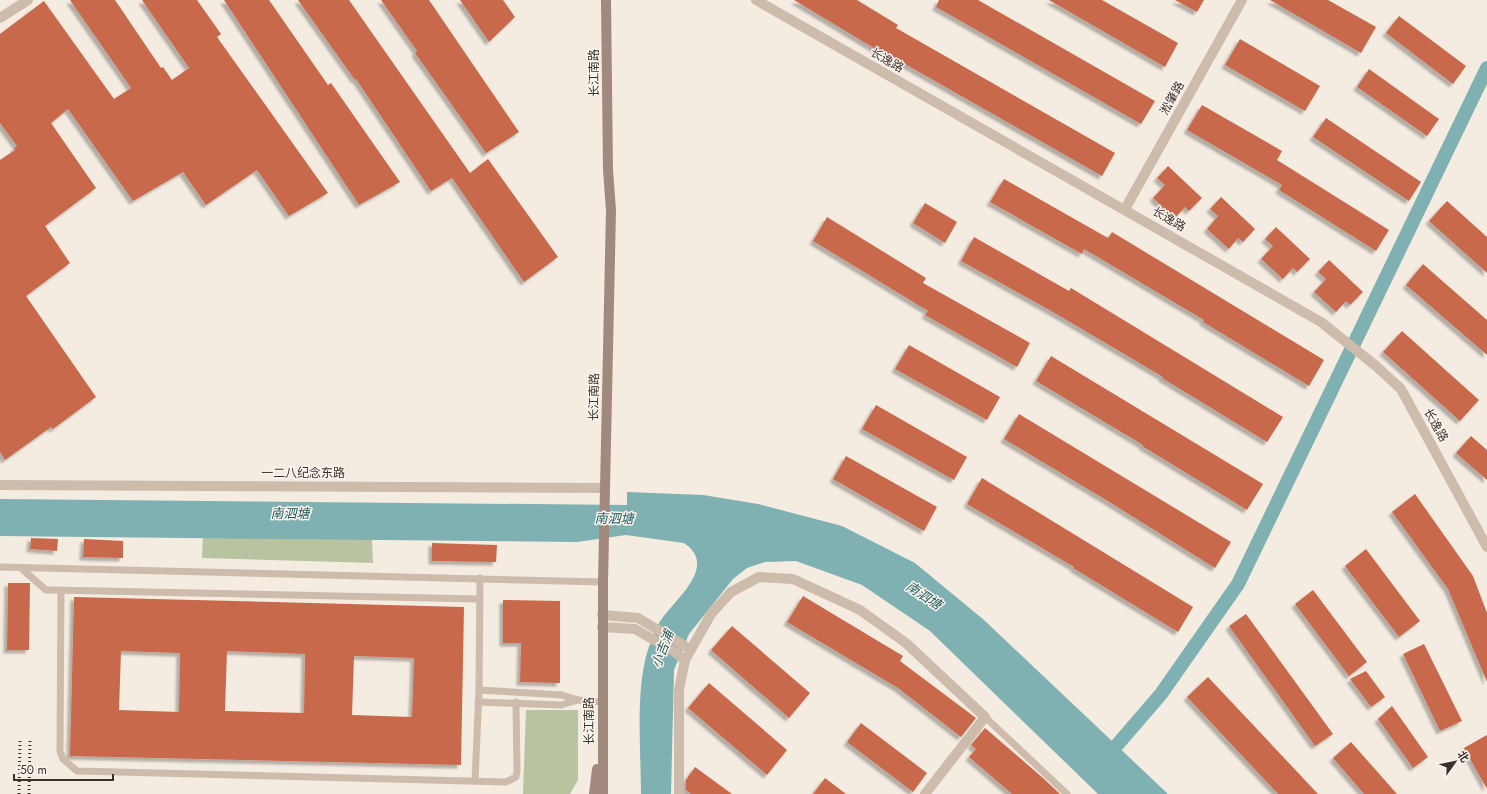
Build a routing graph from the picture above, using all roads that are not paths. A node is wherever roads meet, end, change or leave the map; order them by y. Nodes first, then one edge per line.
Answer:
1 (28, 0) edge
2 (606, 0) edge
3 (756, 0) edge
4 (1242, 0) edge
5 (0, 18) edge
6 (1125, 209) junction
7 (0, 485) edge
8 (605, 488) junction
9 (1487, 547) edge
10 (0, 567) edge
11 (21, 568) junction
12 (603, 577) junction
13 (480, 578) junction
14 (61, 590) junction
15 (479, 599) junction
16 (602, 615) junction
17 (602, 627) junction
18 (678, 648) junction
19 (690, 649) junction
20 (684, 660) junction
21 (479, 690) junction
22 (578, 700) junction
23 (478, 702) junction
24 (516, 702) junction
25 (602, 702) junction
26 (985, 717) junction
27 (601, 736) junction
28 (475, 781) junction
29 (594, 794) edge
30 (603, 794) edge
31 (679, 794) edge
32 (925, 794) edge
33 (1067, 794) edge

1 - 5 street
2 - 8 main road, 长江南路
3 - 6 street, 长逸路
4 - 6 street, 淞肇路
6 - 9 street, 长逸路
7 - 8 street, 一二八纪念东路
8 - 12 main road, 长江南路
10 - 11 lane
11 - 13 lane
11 - 14 lane
12 - 13 lane
12 - 16 main road, 长江南路
13 - 15 lane
14 - 15 lane
14 - 28 lane
15 - 21 lane
16 - 17 main road, 长江南路
16 - 18 street
17 - 18 street
17 - 25 main road, 长江南路
18 - 19 street
18 - 20 street
19 - 20 street
19 - 26 street
20 - 31 street
21 - 22 lane
21 - 23 lane
22 - 24 lane
22 - 25 lane
23 - 24 lane
23 - 28 lane
24 - 28 lane
25 - 27 main road, 长江南路
26 - 32 street
26 - 33 lane
27 - 29 main road
27 - 30 main road, 长江南路

